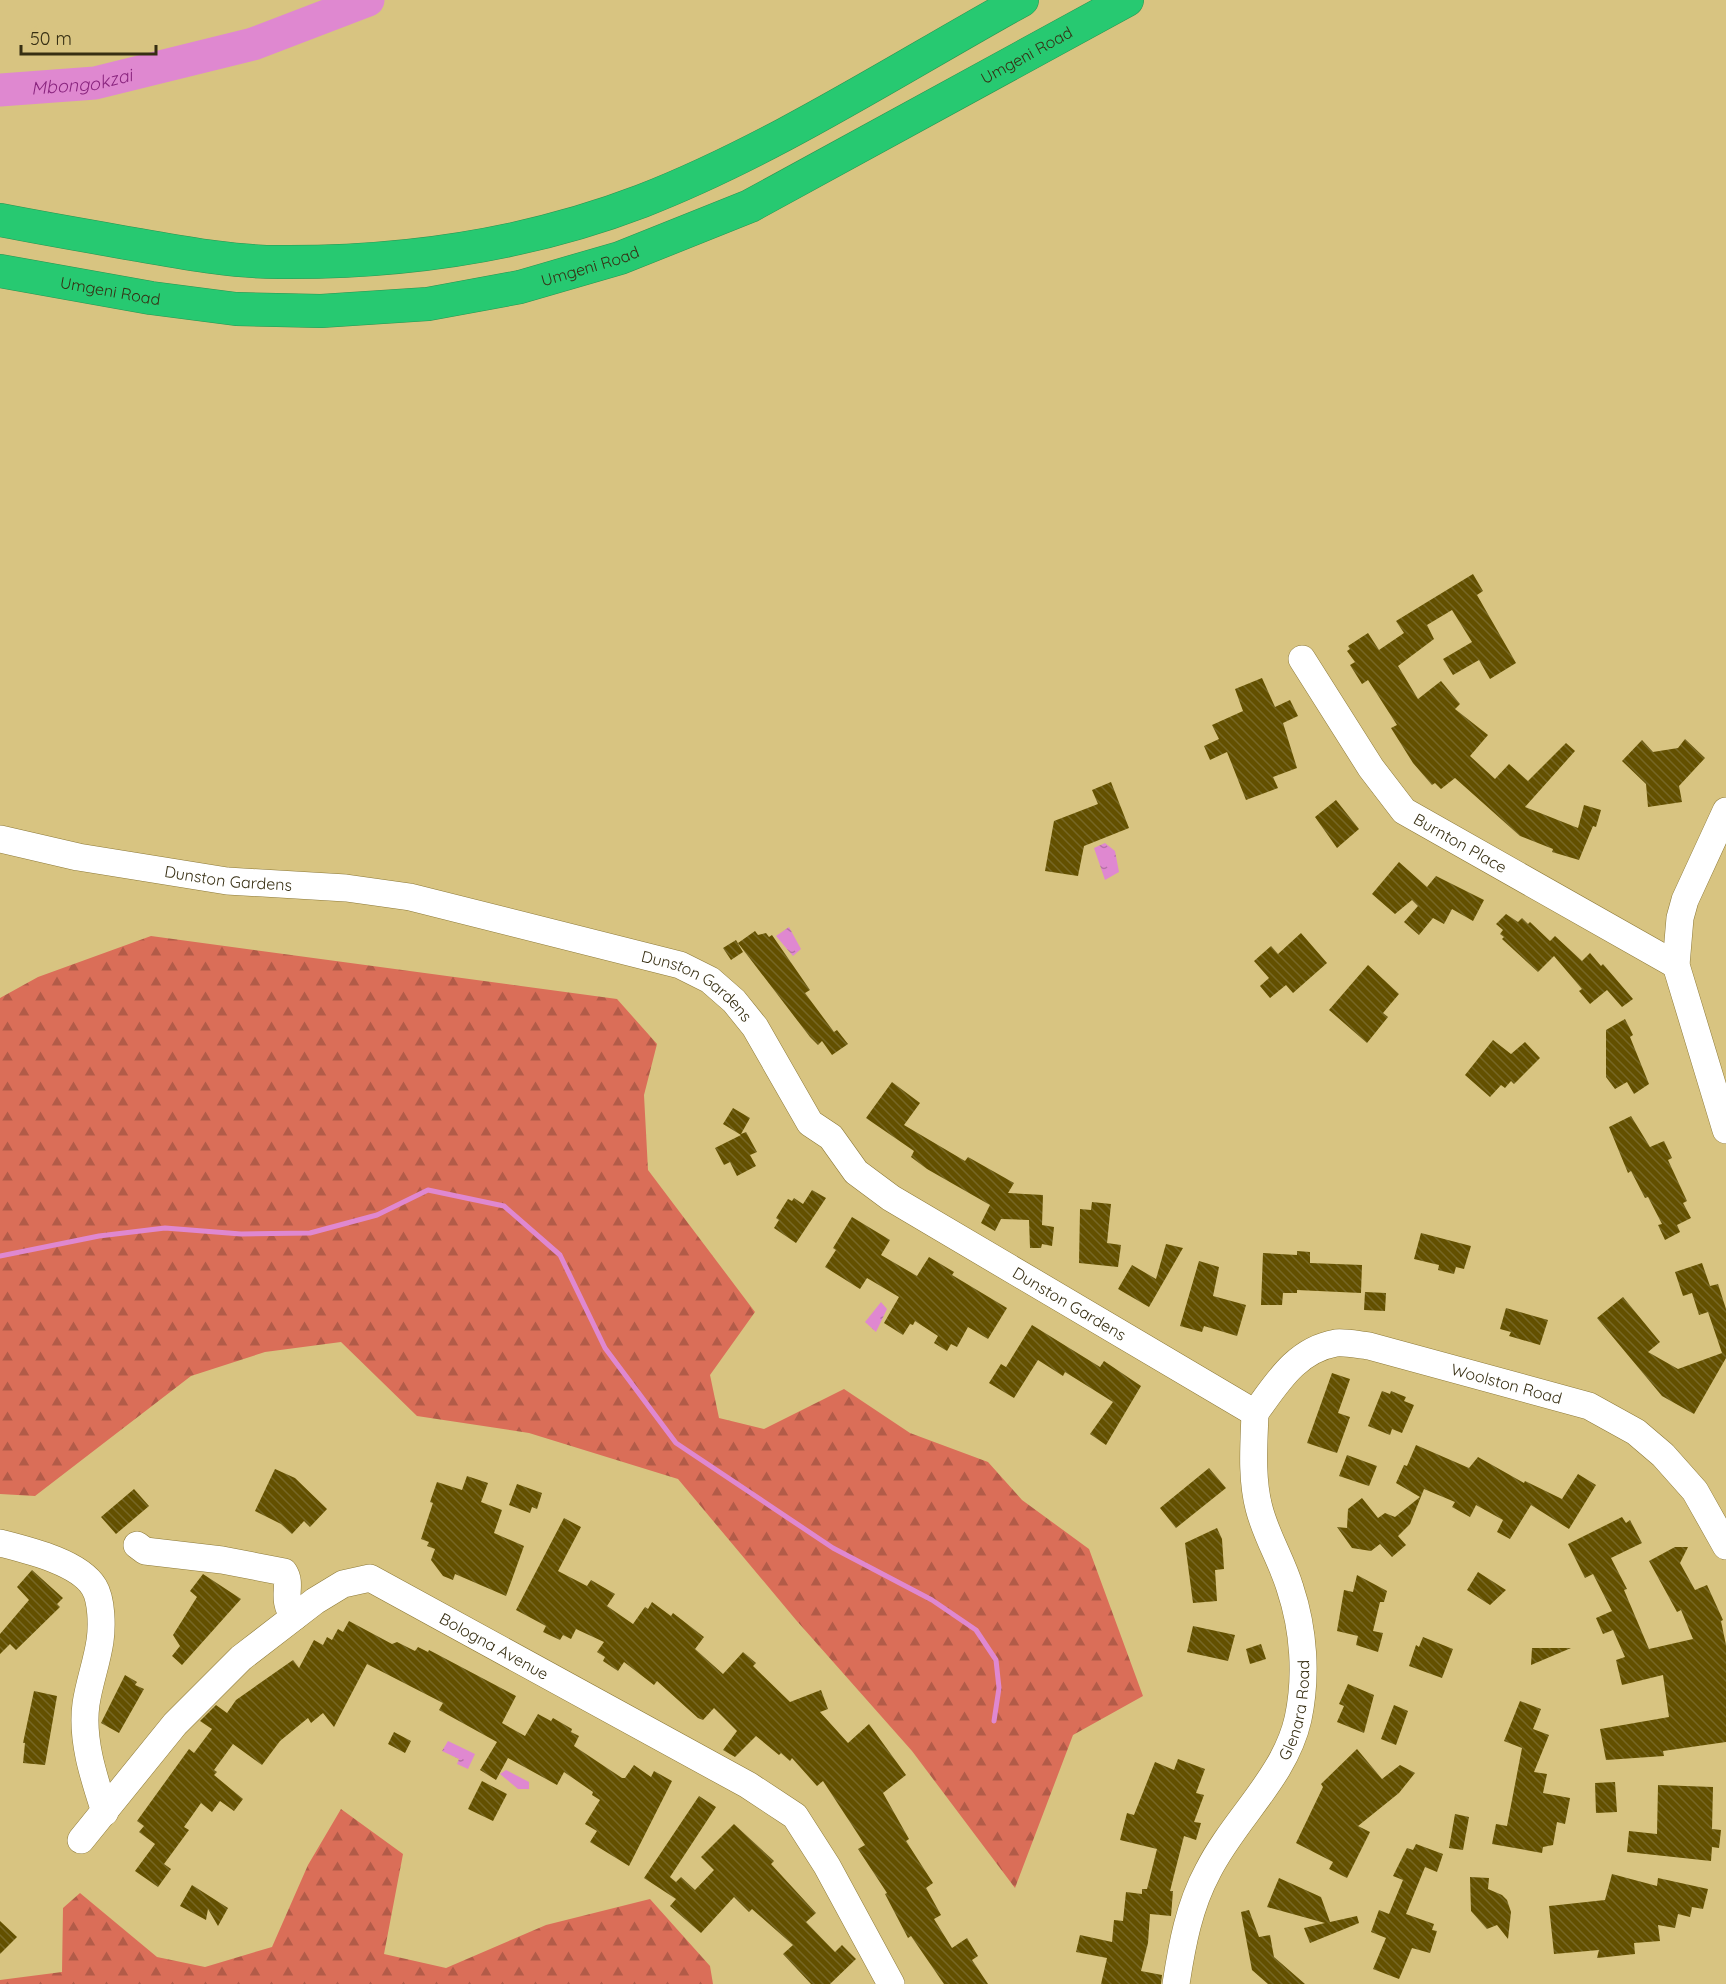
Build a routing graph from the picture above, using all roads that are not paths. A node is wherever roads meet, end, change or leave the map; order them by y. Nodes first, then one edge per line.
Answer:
1 (1022, 0) edge
2 (1126, 0) edge
3 (0, 220) edge
4 (0, 271) edge
5 (1302, 659) dead end
6 (1726, 811) edge
7 (0, 839) edge
8 (1676, 965) junction
9 (1726, 1130) edge
10 (1255, 1413) junction
11 (0, 1543) edge
12 (137, 1545) dead end
13 (1726, 1546) edge
14 (294, 1617) junction
15 (105, 1812) junction
16 (81, 1840) dead end
17 (891, 1984) edge
18 (1176, 1984) edge

1 - 3 highway
2 - 4 highway, Umgeni Road
5 - 8 street, Burnton Place
6 - 8 street
7 - 10 street, Dunston Gardens
8 - 9 street
10 - 13 street, Woolston Road
10 - 18 street, Glenara Road
11 - 15 street
12 - 14 street
14 - 15 street, Bologna Avenue
14 - 17 street, Bologna Avenue
15 - 16 street, Bologna Avenue

